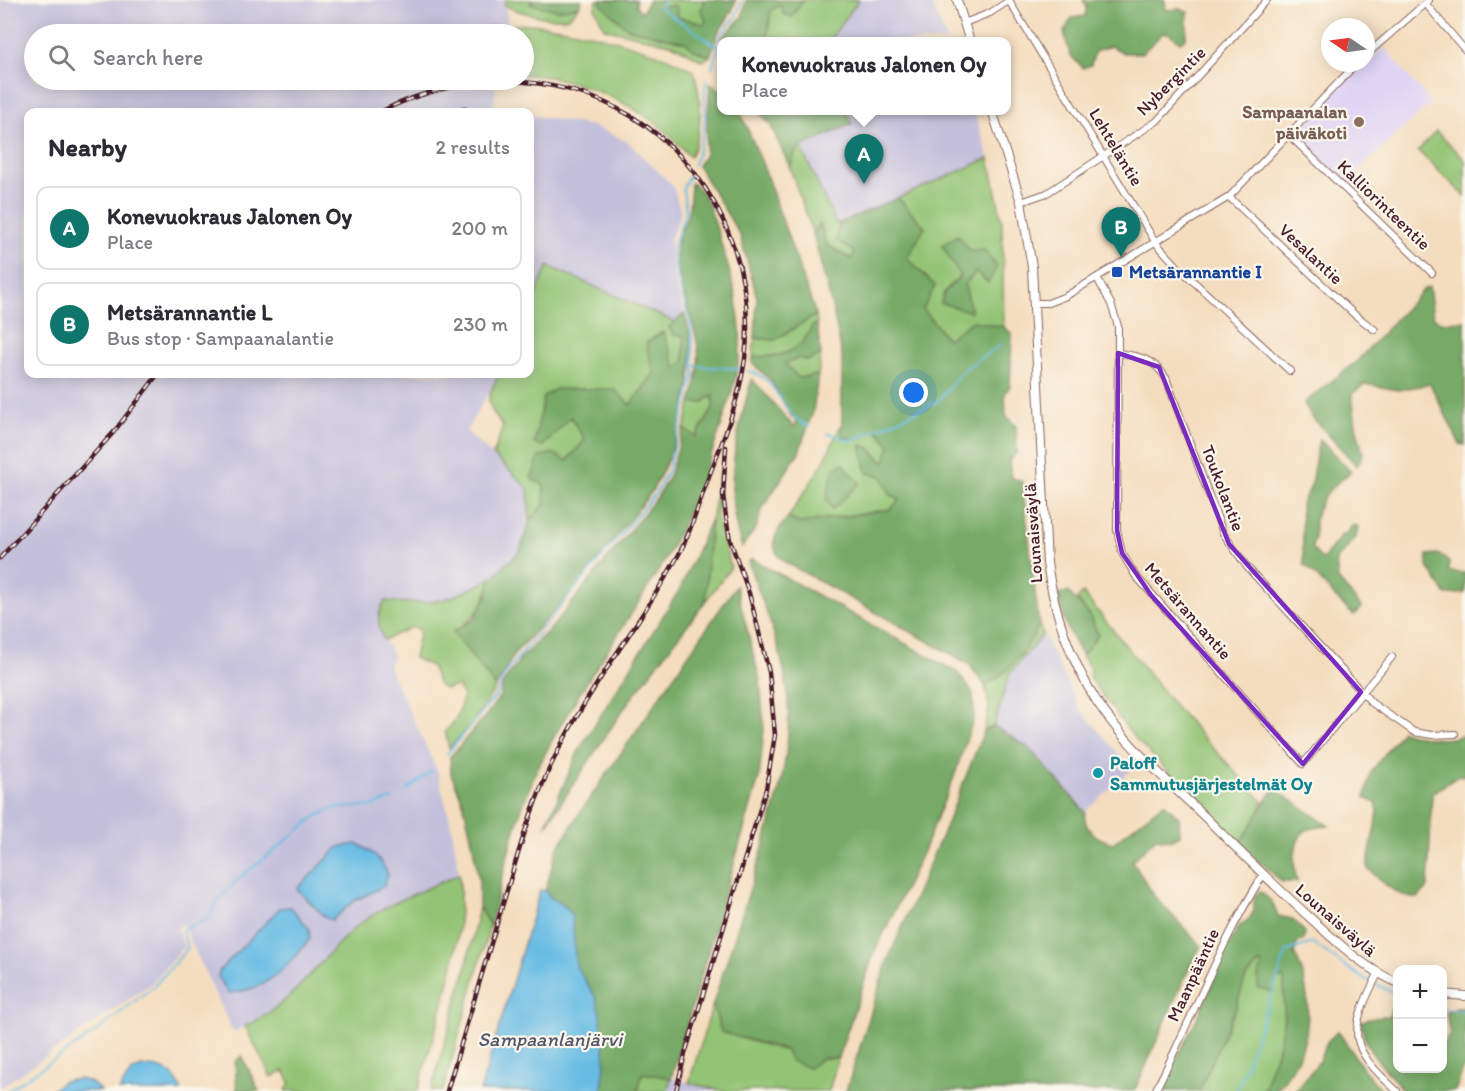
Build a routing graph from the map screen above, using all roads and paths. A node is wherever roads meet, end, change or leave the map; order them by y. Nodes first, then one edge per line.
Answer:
1 (957, 0) edge
2 (1010, 0) edge
3 (1267, 0) edge
4 (1427, 2) edge
5 (964, 23) junction
6 (968, 37) edge
7 (1375, 47) edge
8 (1465, 50) edge
9 (1349, 72) edge
10 (993, 115) edge
11 (1288, 135) junction
12 (1103, 155) junction
13 (1228, 197) junction
14 (1021, 202) junction
15 (1156, 243) junction
16 (1432, 273) dead end
17 (1097, 278) junction
18 (1035, 303) junction
19 (1375, 330) dead end
20 (1118, 352) junction
21 (1290, 371) dead end
22 (1392, 657) dead end
23 (1361, 692) junction
24 (1455, 734) dead end
25 (1263, 875) junction
26 (1378, 974) junction
27 (1393, 981) edge
28 (1447, 994) edge
29 (1465, 996) edge
30 (1155, 1091) edge
31 (1397, 1091) edge

1 - 5 street
2 - 5 street
2 - 12 street, Lehteläntie
3 - 12 street, Nybergintie
4 - 7 street
4 - 8 street
5 - 6 street
9 - 11 street
10 - 14 street, Lounaisväylä
11 - 13 street
11 - 16 street, Kalliorinteentie
12 - 14 street, Nybergintie
12 - 15 street, Lehteläntie
13 - 15 street
13 - 19 street, Vesalantie
14 - 18 street, Lounaisväylä
15 - 17 street
15 - 21 street, Lehteläntie
17 - 18 street
17 - 20 street, Metsärannantie
18 - 25 street, Lounaisväylä
20 - 23 street, Toukolantie
20 - 23 street, Metsärannantie
22 - 23 street, Metsärannantie
23 - 24 street, Toukolantie
25 - 26 street, Lounaisväylä
25 - 30 street, Maanpääntie
26 - 27 street, Lounaisväylä
26 - 31 street
28 - 29 street

